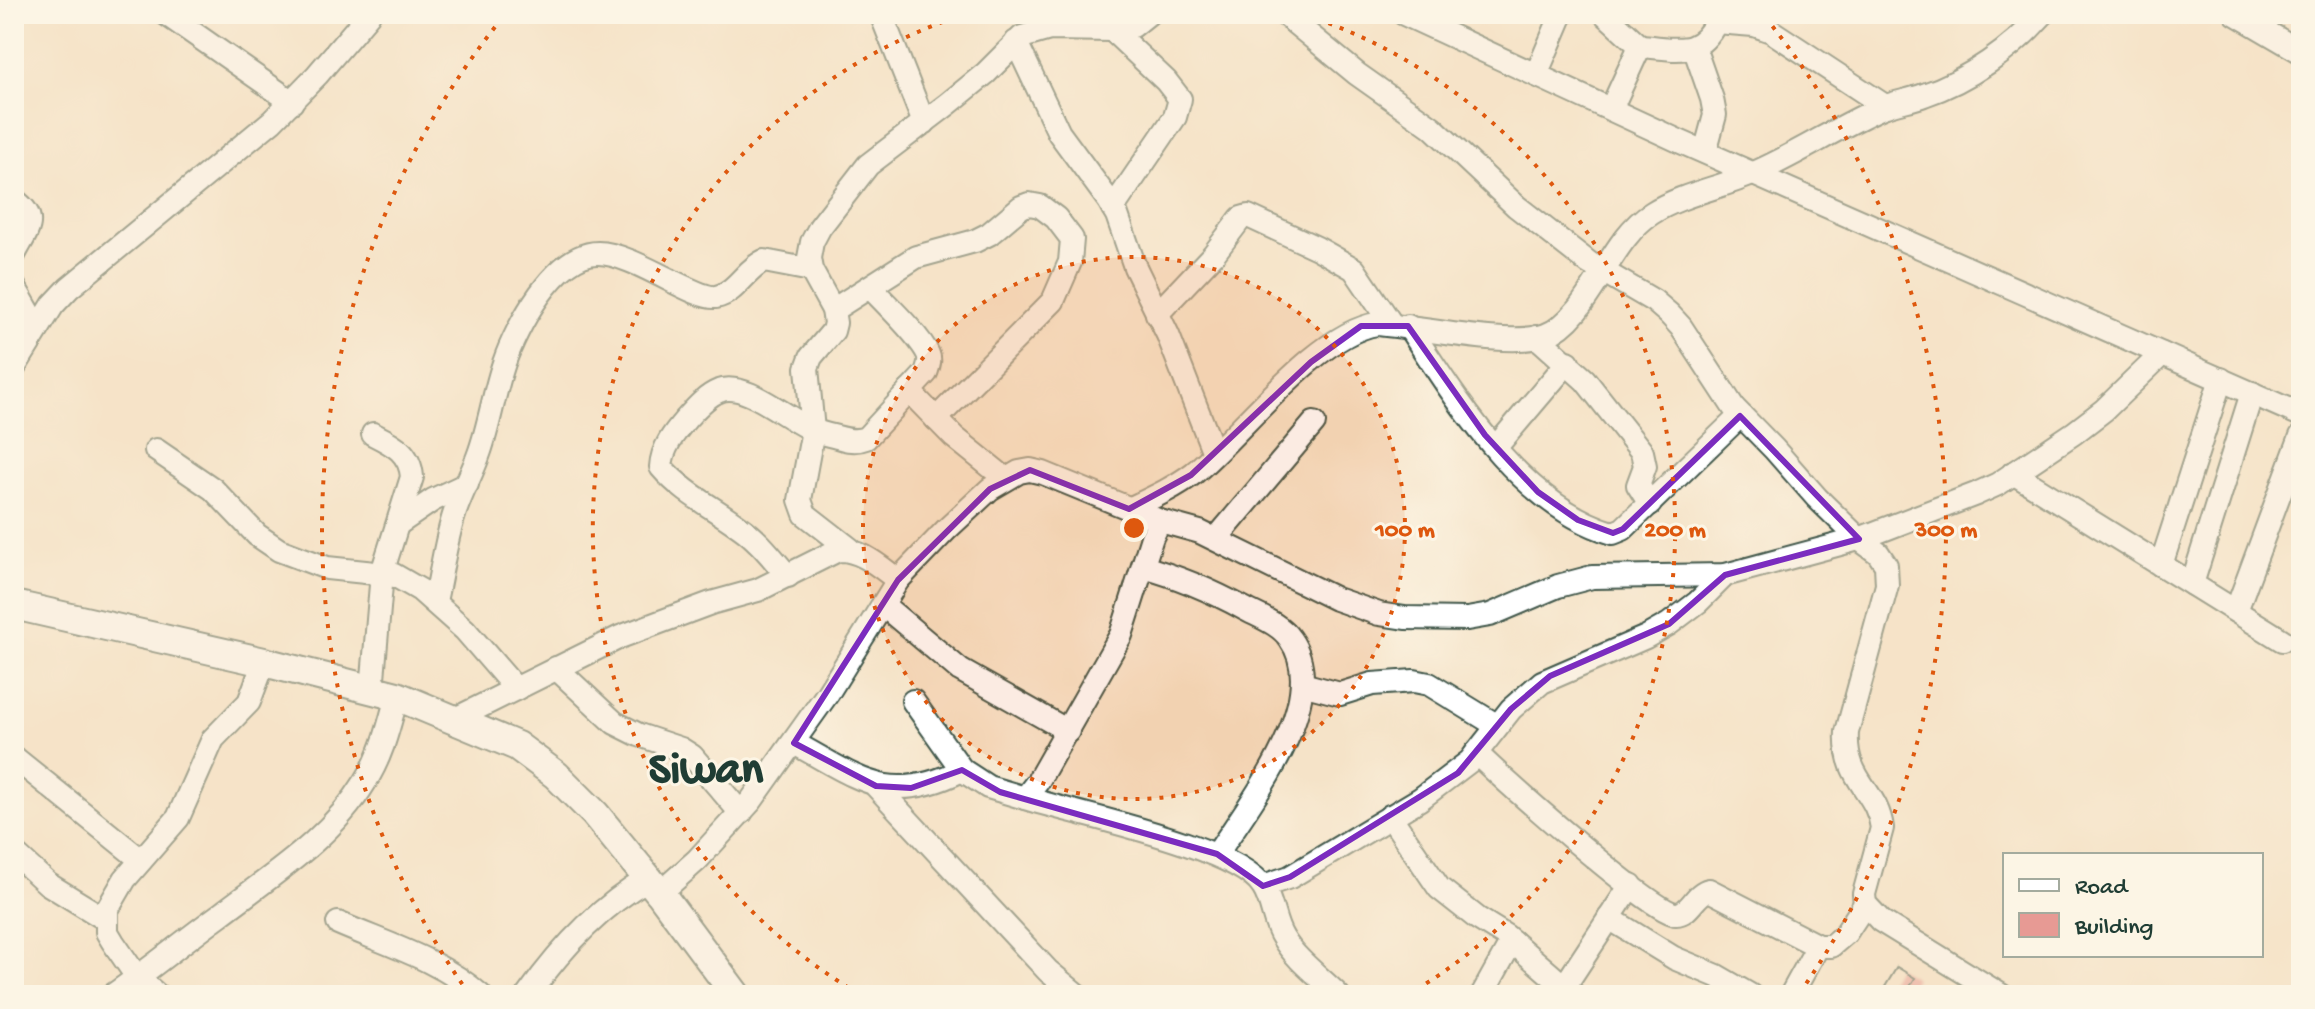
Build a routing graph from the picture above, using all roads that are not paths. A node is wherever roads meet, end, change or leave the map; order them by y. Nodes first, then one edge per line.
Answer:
1 (166, 14) edge
2 (881, 14) edge
3 (1148, 14) edge
4 (1284, 14) edge
5 (1404, 14) edge
6 (1562, 14) edge
7 (1605, 14) edge
8 (2043, 14) edge
9 (2236, 14) edge
10 (358, 18) edge
11 (1717, 18) edge
12 (1112, 30) junction
13 (1020, 31) edge
14 (1640, 46) junction
15 (1694, 47) junction
16 (2301, 52) edge
17 (1536, 75) junction
18 (292, 102) junction
19 (1885, 106) junction
20 (1611, 109) junction
21 (924, 123) junction
22 (1705, 152) junction
23 (1753, 174) junction
24 (14, 200) edge
25 (1113, 208) junction
26 (14, 255) edge
27 (811, 270) junction
28 (1602, 272) junction
29 (14, 286) edge
30 (871, 288) junction
31 (833, 310) junction
32 (1157, 314) junction
33 (1400, 325) junction
34 (38, 328) junction
35 (1537, 337) junction
36 (2162, 354) junction
37 (1568, 362) junction
38 (14, 368) edge
39 (2221, 379) junction
40 (909, 391) junction
41 (2252, 393) junction
42 (2301, 415) edge
43 (1740, 416) junction
44 (936, 419) junction
45 (1314, 423) dead end
46 (813, 430) junction
47 (373, 434) dead end
48 (2301, 436) edge
49 (1496, 447) junction
50 (156, 450) dead end
51 (1214, 453) junction
52 (2013, 473) junction
53 (1006, 479) junction
54 (467, 484) junction
55 (1650, 504) junction
56 (1129, 509) junction
57 (1160, 521) junction
58 (398, 524) junction
59 (1216, 539) junction
60 (1859, 539) junction
61 (850, 549) junction
62 (2161, 565) junction
63 (1143, 567) junction
64 (382, 573) junction
65 (1725, 575) junction
66 (788, 576) junction
67 (898, 580) junction
68 (2192, 584) junction
69 (435, 601) junction
70 (14, 605) edge
71 (883, 605) junction
72 (2236, 611) junction
73 (2282, 640) dead end
74 (264, 662) junction
75 (556, 668) junction
76 (1302, 684) junction
77 (516, 689) junction
78 (384, 693) junction
79 (913, 701) dead end
80 (455, 719) junction
81 (1496, 725) junction
82 (1068, 731) junction
83 (794, 743) junction
84 (1476, 753) junction
85 (16, 759) dead end
86 (962, 770) junction
87 (876, 786) junction
88 (1025, 798) junction
89 (741, 813) junction
90 (1390, 816) junction
91 (14, 853) edge
92 (1217, 854) junction
93 (141, 860) junction
94 (1631, 885) junction
95 (654, 886) junction
96 (1263, 886) junction
97 (1865, 904) junction
98 (1609, 918) junction
99 (105, 919) junction
100 (338, 923) dead end
101 (1512, 941) junction
102 (1818, 946) junction
103 (137, 977) junction
104 (1569, 991) edge
105 (1335, 994) edge
106 (113, 995) edge
107 (157, 995) edge
108 (480, 995) edge
109 (528, 995) edge
110 (736, 995) edge
111 (1077, 995) edge
112 (1482, 995) edge
113 (1750, 995) edge
114 (1791, 995) edge
115 (2001, 995) edge

1 - 18 street
2 - 21 street
3 - 12 street
4 - 28 street
5 - 17 street
6 - 17 street
7 - 14 street
8 - 19 street
9 - 16 street
10 - 18 street
11 - 15 street
11 - 19 street
12 - 13 street
12 - 25 street
13 - 21 street
13 - 25 street
14 - 15 street
14 - 20 street
15 - 22 street
17 - 20 street
18 - 34 street
19 - 23 street
20 - 22 street
21 - 27 street
22 - 23 street
23 - 28 street
23 - 36 street
24 - 26 street
25 - 32 street
27 - 31 street
27 - 54 street
28 - 35 street
28 - 43 street
29 - 34 street
30 - 31 street
30 - 40 street
30 - 44 street
31 - 46 street
32 - 33 street
32 - 51 street
33 - 35 street
33 - 49 street
33 - 51 street
34 - 38 street
35 - 37 street
36 - 39 street
36 - 52 street
37 - 49 street
37 - 55 street
39 - 41 street
39 - 62 street
40 - 44 street
40 - 46 street
41 - 42 street
41 - 68 street
43 - 55 street
43 - 60 street
44 - 53 street
45 - 59 street
46 - 61 street
46 - 66 street
47 - 58 street
48 - 72 street
49 - 55 street
50 - 64 street
51 - 56 street
52 - 60 street
52 - 62 street
53 - 56 street
53 - 67 street
54 - 58 street
54 - 69 street
56 - 57 street
57 - 59 street
57 - 63 street
58 - 64 street
59 - 65 street
60 - 65 street
60 - 97 street
61 - 66 street
61 - 67 street
62 - 68 street
63 - 76 street
63 - 82 street
64 - 69 street
64 - 78 street
65 - 81 street
66 - 75 street
67 - 71 street
68 - 72 street
69 - 77 street
70 - 74 main road
71 - 82 street
71 - 83 street
72 - 73 street
74 - 78 main road
74 - 93 street
75 - 77 street
75 - 89 street
76 - 81 street
76 - 92 street
77 - 80 street
78 - 80 main road
78 - 103 street
79 - 86 street
80 - 95 main road
81 - 84 street
82 - 88 street
83 - 87 street
83 - 89 street
84 - 90 street
84 - 94 street
85 - 93 street
86 - 87 street
86 - 88 street
87 - 111 street
88 - 92 street
89 - 95 street
90 - 96 street
90 - 101 street
91 - 99 street
92 - 96 street
93 - 99 street
94 - 98 street
94 - 102 street
95 - 109 street
95 - 110 main road
96 - 105 street
97 - 102 street
97 - 115 street
98 - 104 street
98 - 113 street
99 - 103 street
100 - 108 street
101 - 104 street
101 - 112 street
102 - 114 street
103 - 106 street
103 - 107 street

